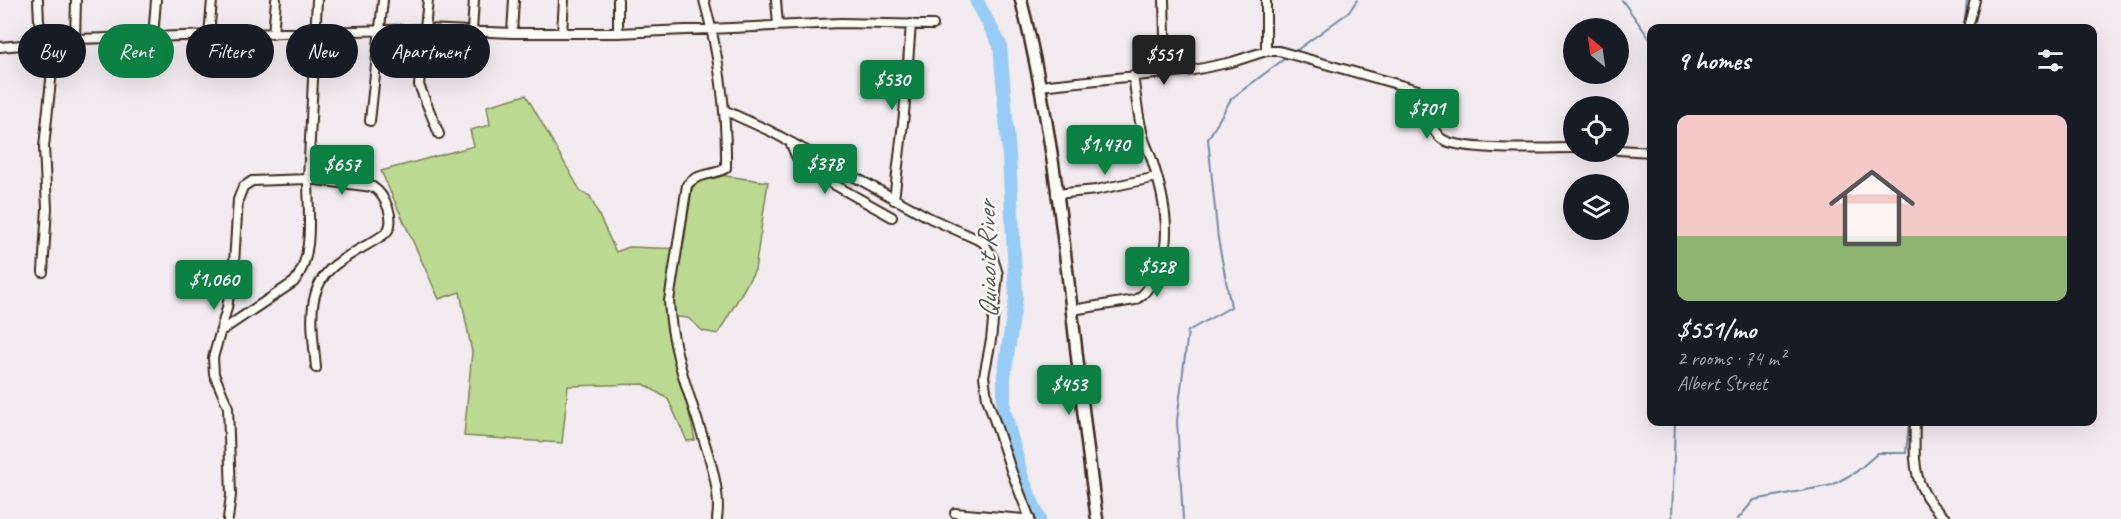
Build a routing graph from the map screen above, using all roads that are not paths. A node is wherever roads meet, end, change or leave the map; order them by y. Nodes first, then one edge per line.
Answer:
1 (38, 0) edge
2 (76, 0) edge
3 (156, 0) edge
4 (212, 0) edge
5 (276, 0) edge
6 (317, 0) edge
7 (383, 0) edge
8 (428, 0) edge
9 (474, 0) edge
10 (514, 0) edge
11 (564, 0) edge
12 (618, 0) edge
13 (704, 0) edge
14 (776, 0) edge
15 (1020, 0) edge
16 (1164, 0) edge
17 (1266, 0) edge
18 (1975, 0) edge
19 (40, 24) edge
20 (75, 24) edge
21 (154, 24) edge
22 (210, 24) edge
23 (274, 24) edge
24 (315, 24) edge
25 (381, 24) edge
26 (426, 24) edge
27 (472, 24) edge
28 (910, 24) junction
29 (1969, 24) edge
30 (778, 25) junction
31 (933, 25) dead end
32 (712, 29) junction
33 (490, 32) edge
34 (562, 32) junction
35 (512, 33) junction
36 (618, 33) junction
37 (18, 46) edge
38 (0, 47) edge
39 (1266, 51) junction
40 (1166, 73) junction
41 (1133, 75) junction
42 (51, 78) edge
43 (312, 78) edge
44 (375, 78) edge
45 (419, 78) edge
46 (1040, 86) junction
47 (726, 111) junction
48 (370, 120) dead end
49 (439, 134) dead end
50 (790, 142) junction
51 (1563, 148) edge
52 (1629, 151) edge
53 (1647, 152) edge
54 (1157, 177) junction
55 (308, 179) junction
56 (1056, 194) junction
57 (894, 200) junction
58 (892, 217) dead end
59 (43, 272) dead end
60 (1072, 310) junction
61 (221, 331) junction
62 (316, 368) dead end
63 (1915, 426) edge
64 (955, 513) dead end
65 (228, 519) edge
66 (717, 519) edge
67 (1023, 519) edge
68 (1030, 519) edge
69 (1097, 519) edge
70 (1947, 519) edge

1 - 19 street
2 - 20 street
3 - 21 street
4 - 22 street
5 - 23 street
6 - 24 street
7 - 25 street
8 - 26 street
9 - 27 street
10 - 35 street
11 - 34 street
12 - 36 street
13 - 32 street
14 - 30 street
15 - 46 main road
16 - 40 street
17 - 39 street
18 - 29 street
28 - 30 street
28 - 31 street
28 - 57 street
30 - 32 street
32 - 36 street
32 - 47 street
33 - 35 street
34 - 35 street
34 - 36 street
37 - 38 street
39 - 40 street
39 - 51 street
40 - 41 street
41 - 46 street
41 - 54 street
42 - 59 street
43 - 55 street
44 - 48 street
45 - 49 street
46 - 56 main road
47 - 50 street
47 - 66 street
50 - 57 street
50 - 58 street
52 - 53 street
54 - 56 street
54 - 60 street
55 - 61 street
55 - 61 street
55 - 62 street
56 - 60 main road
57 - 68 street
60 - 69 main road
61 - 65 street
63 - 70 street
64 - 67 street

